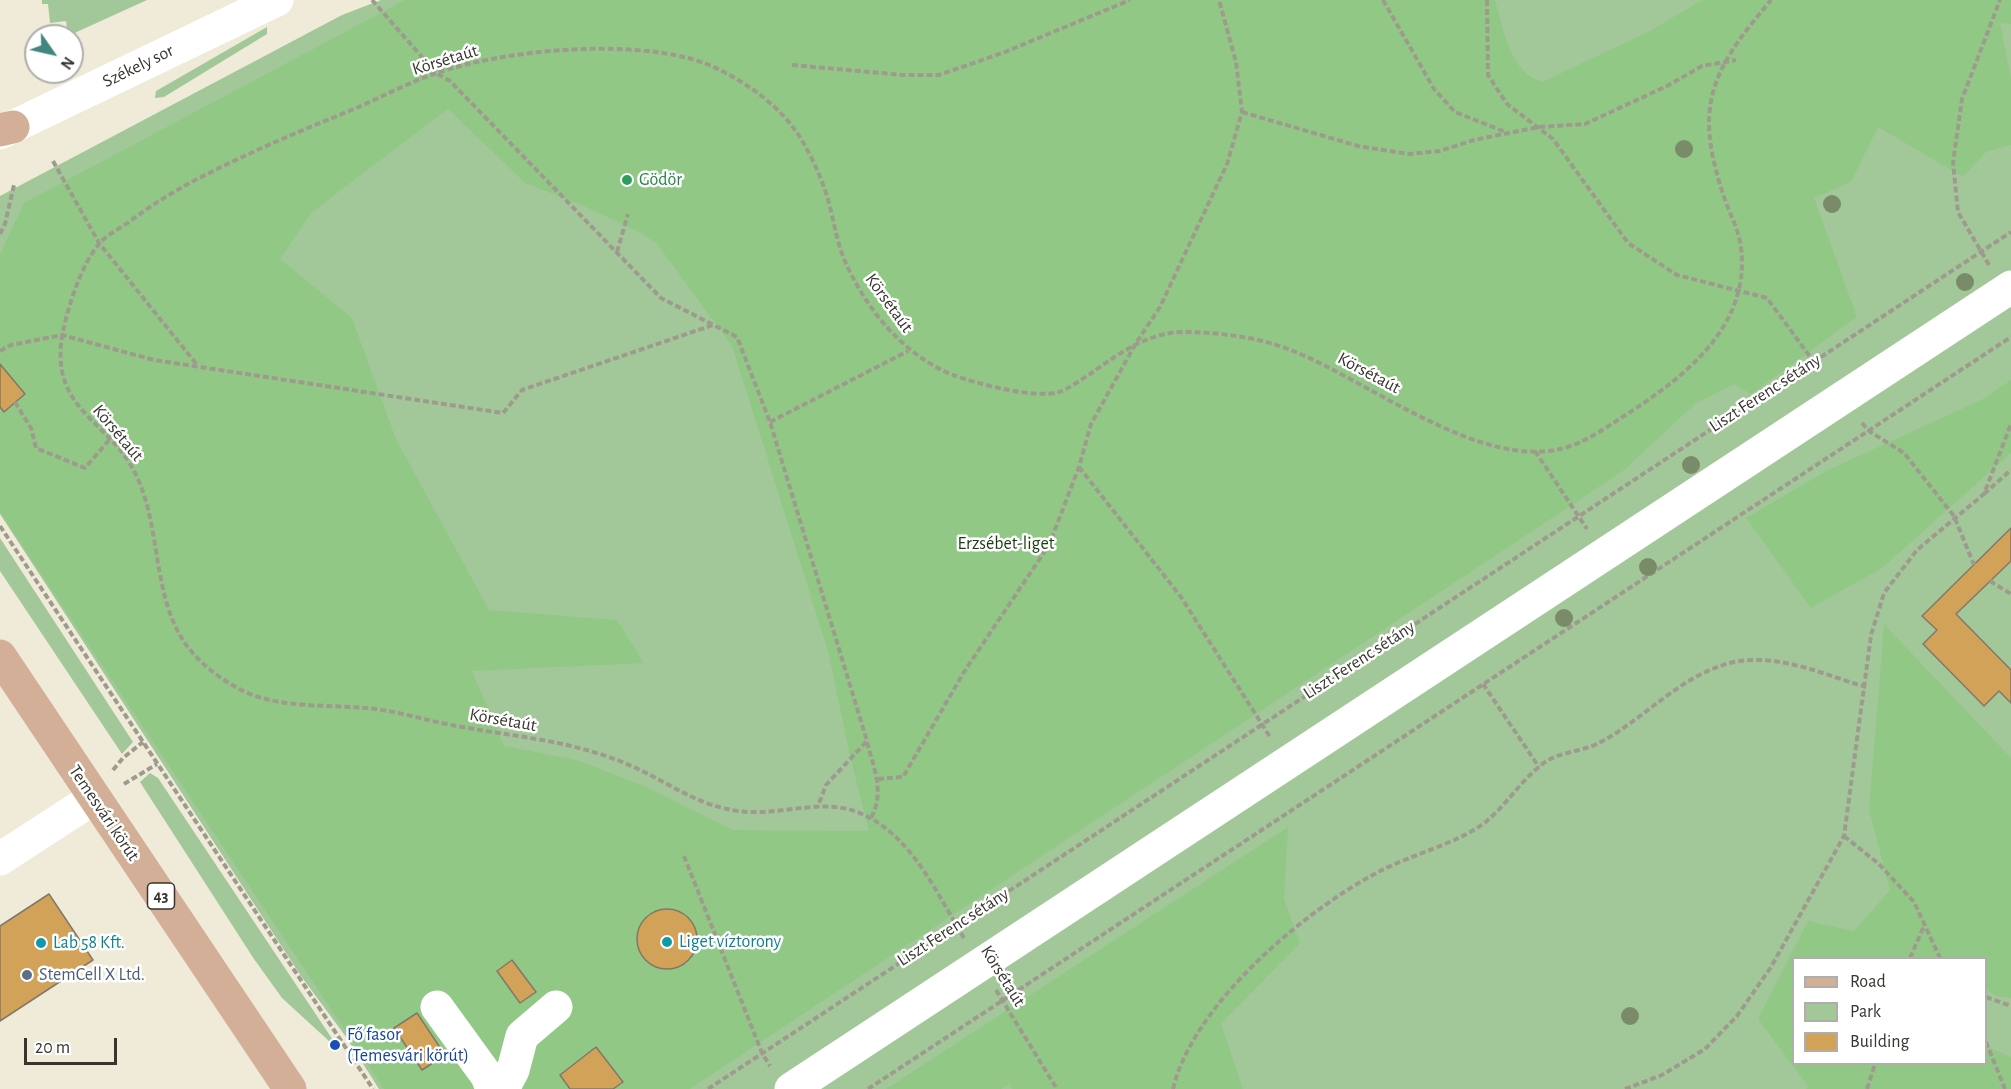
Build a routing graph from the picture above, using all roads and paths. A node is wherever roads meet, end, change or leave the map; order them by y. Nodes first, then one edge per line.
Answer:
1 (277, 0) edge
2 (372, 0) edge
3 (1130, 0) edge
4 (1219, 0) edge
5 (1383, 0) edge
6 (1487, 0) edge
7 (1771, 0) edge
8 (2000, 0) edge
9 (1725, 60) junction
10 (1736, 60) dead end
11 (792, 65) dead end
12 (436, 73) junction
13 (1242, 112) junction
14 (1539, 127) junction
15 (4, 130) edge
16 (1509, 133) junction
17 (54, 161) dead end
18 (14, 185) dead end
19 (628, 214) dead end
20 (2011, 232) edge
21 (0, 234) edge
22 (99, 243) junction
23 (1980, 252) junction
24 (617, 253) junction
25 (2009, 289) edge
26 (1738, 291) junction
27 (713, 325) junction
28 (62, 335) junction
29 (2011, 337) edge
30 (1136, 343) junction
31 (0, 351) edge
32 (908, 351) junction
33 (1813, 362) junction
34 (199, 367) junction
35 (15, 402) dead end
36 (770, 422) junction
37 (2011, 424) edge
38 (1869, 431) junction
39 (110, 439) junction
40 (1535, 452) junction
41 (1079, 467) junction
42 (2011, 470) edge
43 (1984, 494) junction
44 (1579, 516) junction
45 (1954, 516) junction
46 (0, 526) edge
47 (1605, 554) junction
48 (1974, 565) dead end
49 (1990, 581) dead end
50 (2011, 594) edge
51 (0, 656) edge
52 (1483, 684) junction
53 (1866, 687) junction
54 (1261, 724) junction
55 (867, 741) junction
56 (1287, 763) junction
57 (1539, 767) junction
58 (878, 780) junction
59 (93, 798) junction
60 (818, 806) junction
61 (871, 818) junction
62 (1844, 836) junction
63 (684, 856) dead end
64 (0, 859) edge
65 (956, 926) junction
66 (1924, 926) junction
67 (1910, 957) edge
68 (1940, 957) edge
69 (980, 964) junction
70 (1987, 997) edge
71 (1003, 1001) junction
72 (2011, 1006) edge
73 (437, 1007) dead end
74 (556, 1007) dead end
75 (522, 1036) junction
76 (1987, 1044) edge
77 (469, 1050) junction
78 (762, 1053) junction
79 (1875, 1065) edge
80 (290, 1089) edge
81 (373, 1089) edge
82 (492, 1089) edge
83 (503, 1089) edge
84 (708, 1089) edge
85 (791, 1089) edge
86 (868, 1089) edge
87 (1057, 1089) edge
88 (1173, 1089) edge
89 (1625, 1089) edge
90 (1867, 1089) edge
91 (2005, 1089) edge

1 - 15 street, Székely sor
2 - 12 path
3 - 11 path
4 - 13 path
5 - 16 path
6 - 14 path
7 - 9 path, Körsétaút
8 - 23 path
9 - 10 path
9 - 14 path
9 - 26 path, Körsétaút
12 - 22 path, Körsétaút
12 - 24 path
12 - 32 path, Körsétaút
13 - 16 path
13 - 30 path
14 - 16 path
14 - 26 path
17 - 22 path
18 - 21 path
19 - 24 path
20 - 23 path, Liszt Ferenc sétány
22 - 28 path, Körsétaút
22 - 34 path
23 - 25 path
23 - 33 path, Liszt Ferenc sétány
24 - 27 path
25 - 47 street
26 - 33 path
26 - 40 path, Körsétaút
27 - 34 path
27 - 36 path
28 - 31 path
28 - 34 path
28 - 39 path, Körsétaút
29 - 38 path
30 - 32 path, Körsétaút
30 - 40 path, Körsétaút
30 - 41 path
32 - 36 path
33 - 44 path, Liszt Ferenc sétány
35 - 39 path
36 - 55 path
37 - 43 path
38 - 45 path
38 - 52 path
39 - 60 path, Körsétaút
40 - 44 path
41 - 54 path
41 - 58 path
42 - 43 path
43 - 45 path
44 - 47 path
44 - 54 path, Liszt Ferenc sétány
45 - 48 path
45 - 53 path
46 - 81 path
47 - 56 street
49 - 50 path
51 - 59 main road, Temesvári körút / 43
52 - 57 path
52 - 71 path
53 - 57 path
53 - 62 path
54 - 56 path
54 - 65 path, Liszt Ferenc sétány
55 - 58 path
55 - 60 path
56 - 69 street
57 - 88 path
58 - 61 path
59 - 64 street
59 - 80 main road, Temesvári körút / 43
60 - 61 path, Körsétaút
61 - 65 path, Körsétaút
62 - 66 path
62 - 89 path
63 - 78 path
65 - 69 path, Körsétaút
65 - 78 path, Liszt Ferenc sétány
66 - 67 path
66 - 68 path
69 - 71 path, Körsétaút
69 - 85 street
70 - 72 path
71 - 86 path
71 - 87 path, Körsétaút
73 - 77 street
74 - 75 street
75 - 77 street
75 - 83 street
76 - 91 path
77 - 82 street
78 - 84 path, Liszt Ferenc sétány
79 - 90 path

